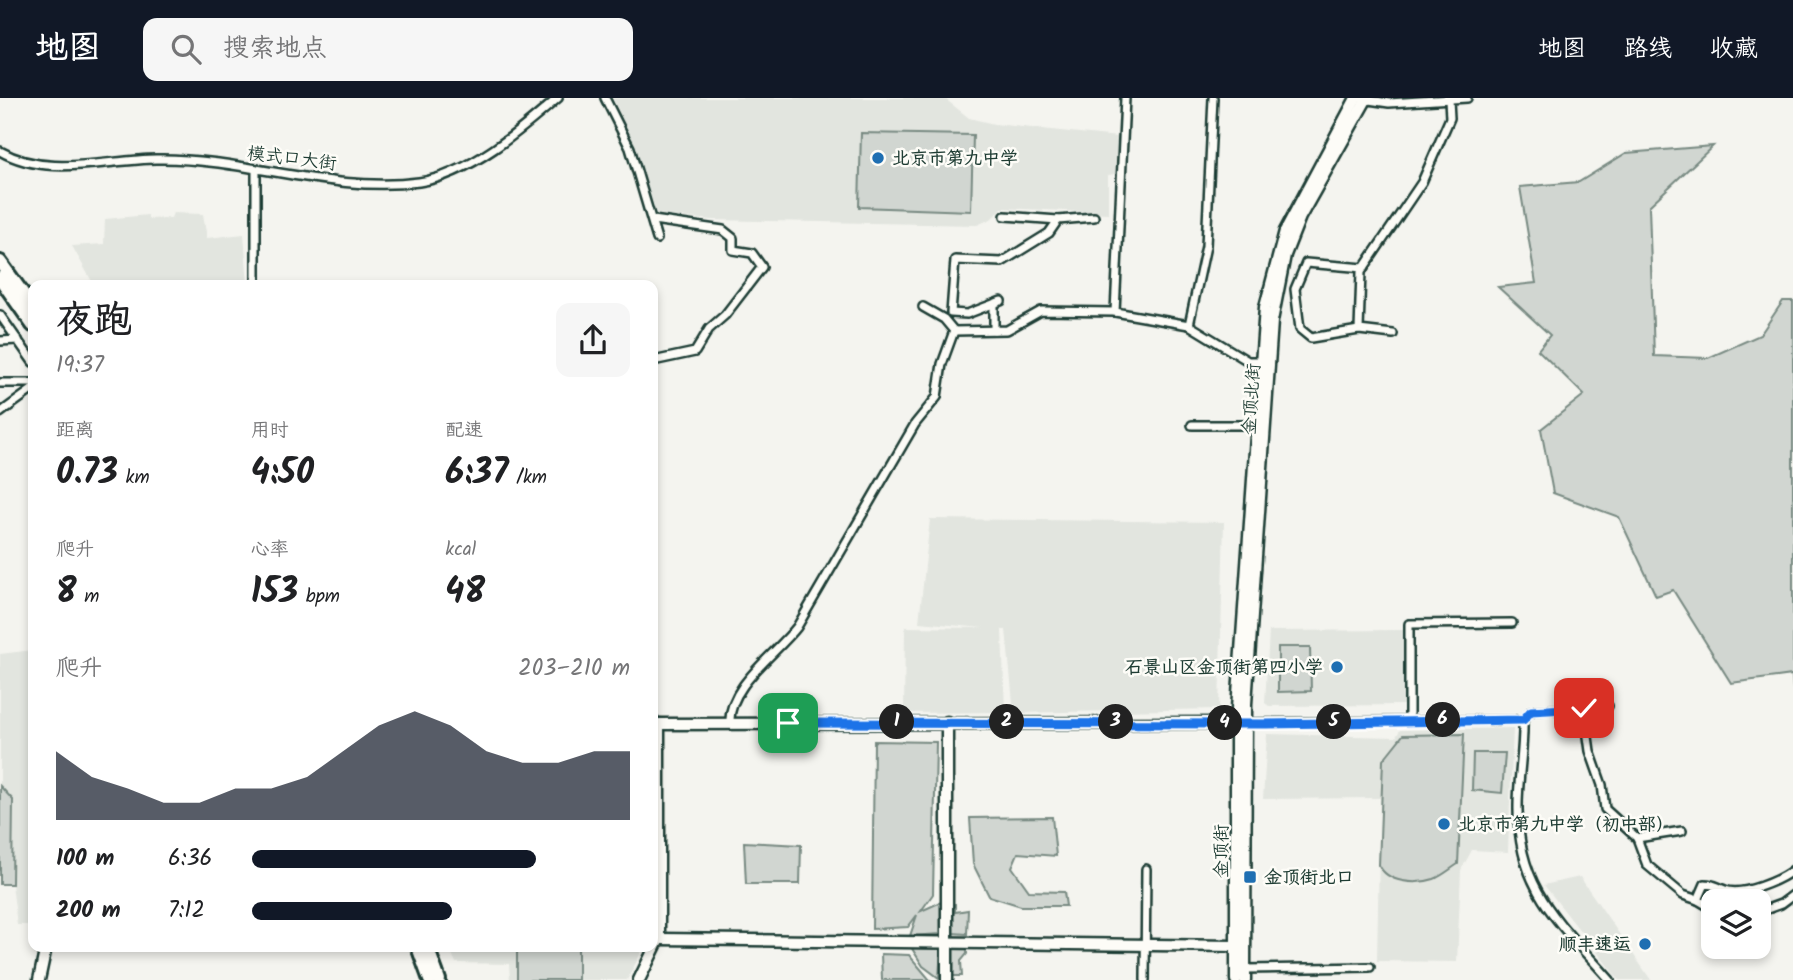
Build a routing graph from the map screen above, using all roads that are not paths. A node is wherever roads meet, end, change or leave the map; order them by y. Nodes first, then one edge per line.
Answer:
1 (558, 98) edge
2 (605, 98) edge
3 (1125, 98) edge
4 (1213, 98) edge
5 (1362, 98) edge
6 (1467, 98) edge
7 (1449, 100) junction
8 (0, 151) edge
9 (257, 169) junction
10 (1005, 216) dead end
11 (1094, 217) dead end
12 (653, 220) junction
13 (1058, 220) junction
14 (657, 239) dead end
15 (0, 262) edge
16 (1363, 268) junction
17 (0, 278) edge
18 (256, 280) edge
19 (28, 301) edge
20 (923, 307) dead end
21 (1115, 312) junction
22 (0, 315) edge
23 (28, 318) edge
24 (1189, 325) junction
25 (993, 330) junction
26 (1359, 330) junction
27 (954, 331) junction
28 (1393, 334) dead end
29 (18, 340) junction
30 (0, 341) edge
31 (28, 355) edge
32 (658, 360) edge
33 (1265, 362) junction
34 (0, 383) edge
35 (28, 383) edge
36 (28, 393) edge
37 (0, 413) edge
38 (1192, 425) dead end
39 (1256, 425) junction
40 (1512, 623) dead end
41 (1608, 706) dead end
42 (1584, 708) junction
43 (1409, 720) junction
44 (1523, 720) junction
45 (947, 722) junction
46 (1241, 723) junction
47 (658, 724) edge
48 (730, 724) junction
49 (1682, 831) dead end
50 (1637, 838) junction
51 (658, 867) edge
52 (1146, 869) dead end
53 (1793, 870) edge
54 (1793, 895) edge
55 (1698, 900) junction
56 (1701, 902) edge
57 (1771, 908) edge
58 (659, 939) joint
59 (947, 941) junction
60 (1145, 946) junction
61 (1236, 946) junction
62 (45, 952) edge
63 (420, 952) edge
64 (429, 952) edge
65 (653, 952) edge
66 (1370, 967) dead end
67 (1245, 974) edge
68 (41, 979) edge
69 (429, 980) edge
70 (439, 980) edge
71 (639, 980) edge
72 (947, 980) edge
73 (1145, 980) edge
74 (1236, 980) edge
75 (1610, 980) edge

1 - 9 street, 模式口大街
2 - 12 street
3 - 21 street
4 - 24 street
5 - 7 street
5 - 33 street, 金顶北街
6 - 7 street
7 - 16 street
8 - 9 street, 模式口大街
9 - 18 street
10 - 13 street
11 - 13 street
12 - 14 street
12 - 32 street
13 - 25 street
15 - 19 highway
16 - 26 street
16 - 26 street
17 - 23 highway
20 - 27 street
21 - 24 street
21 - 25 street
22 - 29 street
24 - 33 street
25 - 27 street
26 - 28 street
27 - 48 street
29 - 30 street
29 - 31 street
33 - 39 street, 金顶北街
33 - 46 street, 金顶北街
34 - 35 street
36 - 37 street
38 - 39 street
39 - 46 street, 金顶北街
40 - 43 street
41 - 42 street
42 - 44 street
42 - 50 street
43 - 44 street
43 - 46 street
44 - 75 street
45 - 46 street
45 - 48 street
45 - 59 street
46 - 61 street, 金顶街
46 - 67 street, 金顶街
47 - 48 street
49 - 50 street
50 - 55 street
51 - 58 street
52 - 60 street
53 - 55 street
54 - 57 street
55 - 56 street
58 - 59 street
59 - 60 street
59 - 72 street
60 - 61 street
60 - 73 street
61 - 74 street, 金顶街
62 - 68 street
63 - 69 highway
64 - 70 highway
65 - 71 street
66 - 67 street

